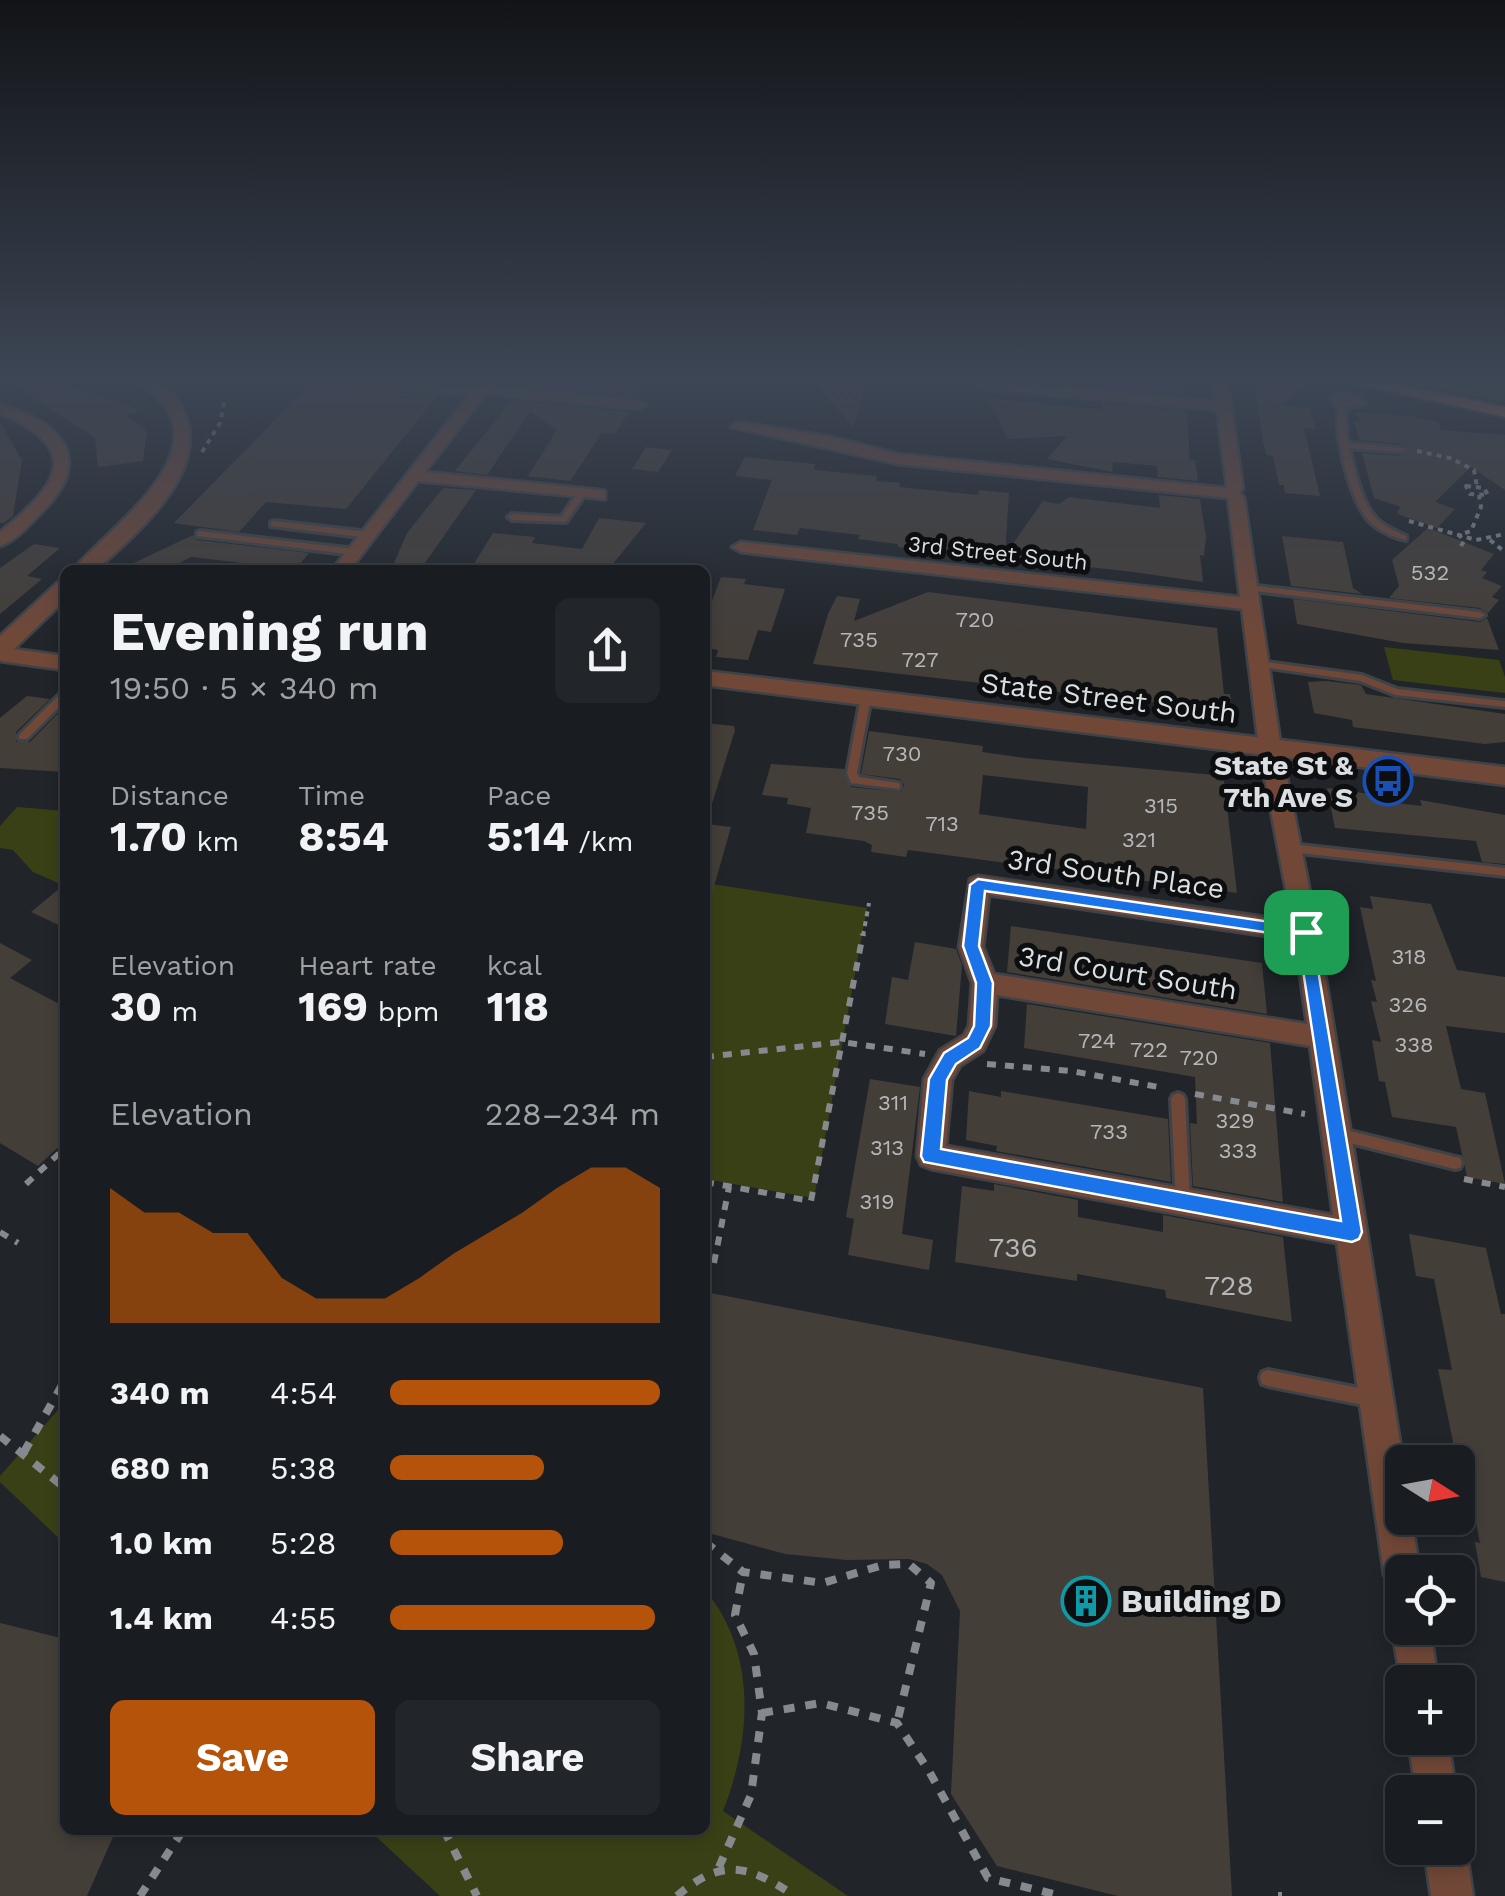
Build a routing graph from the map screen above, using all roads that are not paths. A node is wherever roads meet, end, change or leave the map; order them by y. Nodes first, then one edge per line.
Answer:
1 (62, 465) edge
2 (176, 465) edge
3 (422, 465) edge
4 (962, 465) edge
5 (1229, 465) edge
6 (1351, 465) edge
7 (414, 476) junction
8 (1232, 493) junction
9 (590, 494) joint
10 (512, 517) dead end
11 (274, 524) dead end
12 (200, 534) dead end
13 (369, 535) junction
14 (1403, 538) dead end
15 (0, 541) edge
16 (741, 547) dead end
17 (355, 552) junction
18 (89, 565) edge
19 (345, 565) edge
20 (60, 593) edge
21 (1250, 596) junction
22 (1480, 615) dead end
23 (0, 651) edge
24 (60, 662) edge
25 (1259, 664) junction
26 (710, 679) edge
27 (866, 697) junction
28 (60, 700) edge
29 (1503, 704) edge
30 (23, 737) dead end
31 (1270, 748) junction
32 (1505, 776) edge
33 (895, 786) dead end
34 (1290, 848) junction
35 (1505, 872) edge
36 (1306, 932) junction
37 (985, 983) junction
38 (1320, 1037) junction
39 (1178, 1093) road end
40 (1336, 1134) junction
41 (1455, 1163) dead end
42 (1183, 1202) junction
43 (1352, 1232) junction
44 (1268, 1378) dead end
45 (1376, 1400) junction
46 (1399, 1555) edge
47 (1447, 1865) edge
48 (1452, 1896) edge

1 - 15 street
2 - 18 street
3 - 7 street
4 - 8 street
5 - 8 street
6 - 14 lane
7 - 9 street
7 - 13 street
8 - 21 street
9 - 10 lane
11 - 13 lane
12 - 17 lane
13 - 17 street
16 - 21 street, 3rd Street South
17 - 19 street
20 - 23 street
21 - 22 lane
21 - 25 street
23 - 24 street
25 - 29 lane
25 - 31 street
26 - 27 street, State Street South
27 - 31 street, State Street South
27 - 33 lane
28 - 30 lane
31 - 32 street, State Street South
31 - 34 street
34 - 35 lane
34 - 36 street
36 - 37 street, 3rd South Place
36 - 38 street
37 - 38 street, 3rd Court South
37 - 42 street
38 - 40 street
39 - 42 lane
40 - 41 lane
40 - 43 street
42 - 43 street
43 - 45 street
44 - 45 lane
45 - 46 street
47 - 48 street

